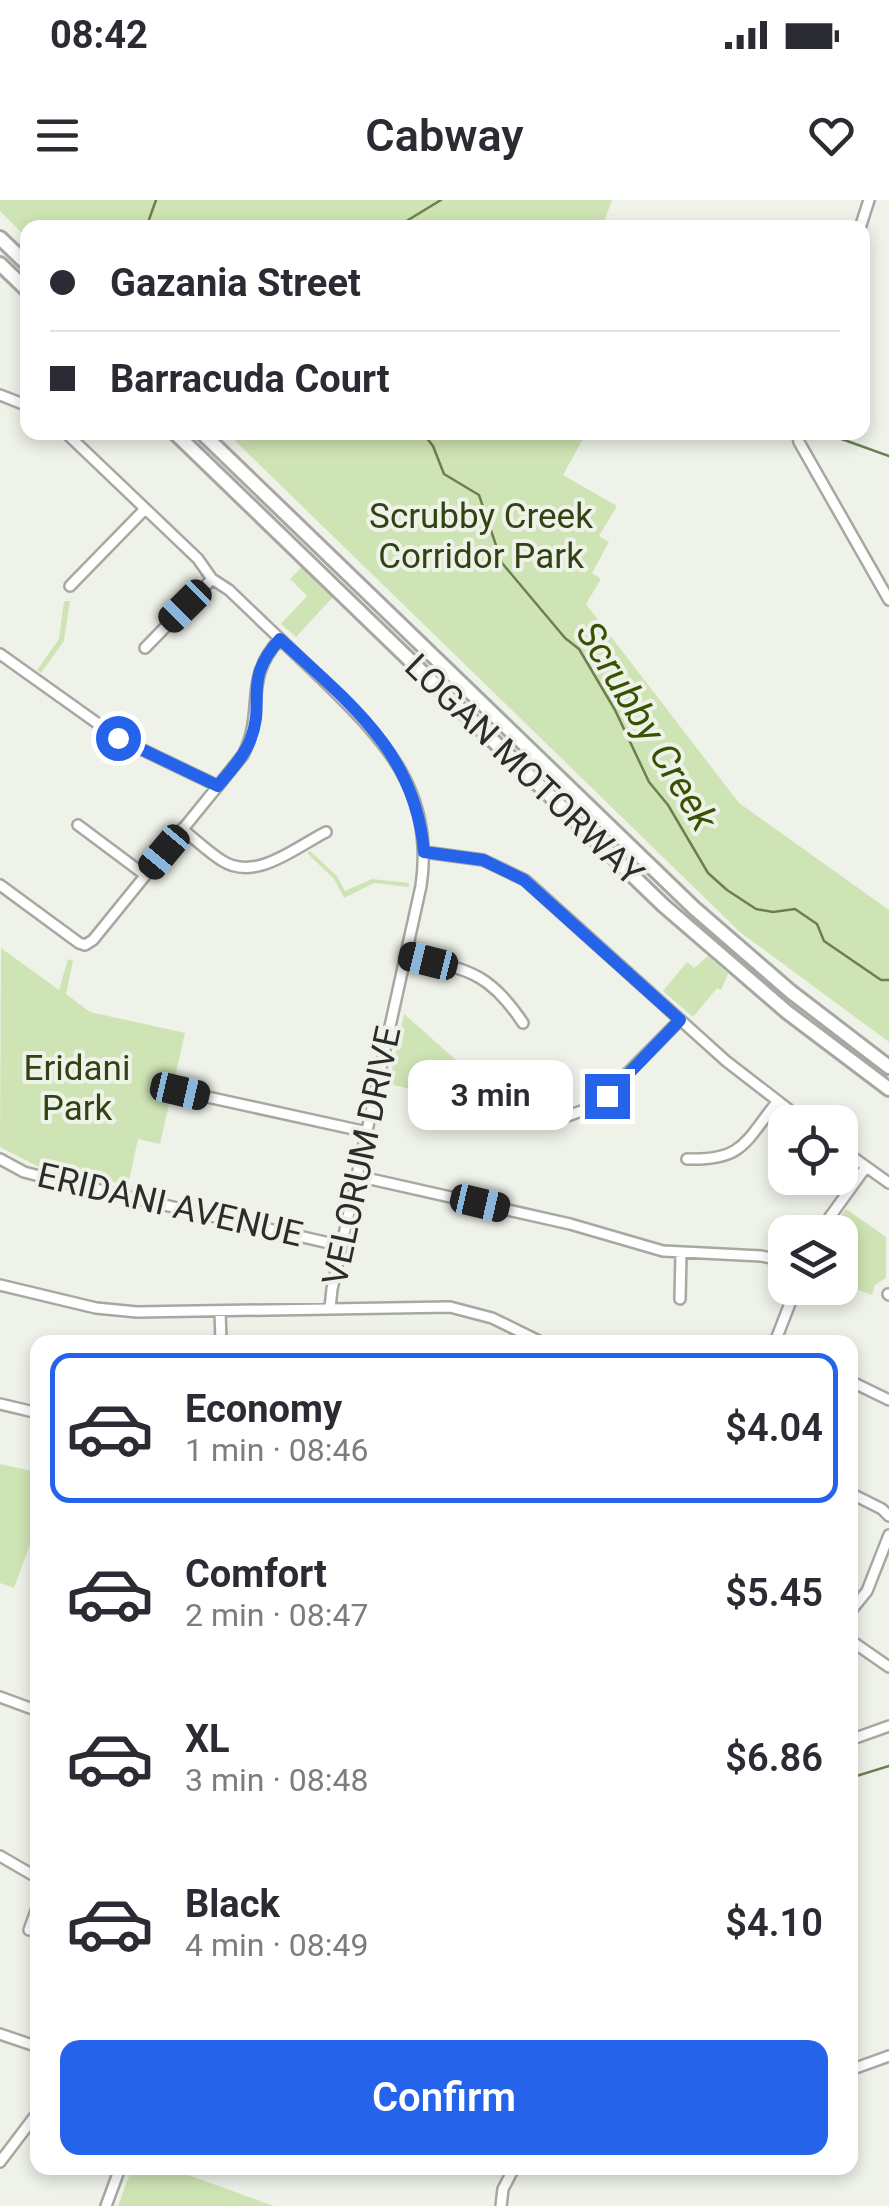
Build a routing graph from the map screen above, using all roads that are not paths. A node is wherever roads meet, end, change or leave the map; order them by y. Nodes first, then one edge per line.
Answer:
1 (0, 264) edge
2 (20, 283) edge
3 (73, 440) edge
4 (182, 440) edge
5 (209, 440) edge
6 (798, 440) edge
7 (146, 510) junction
8 (212, 579) junction
9 (70, 586) dead end
10 (889, 600) edge
11 (280, 639) junction
12 (144, 648) dead end
13 (0, 654) edge
14 (218, 786) junction
15 (78, 826) dead end
16 (182, 829) junction
17 (326, 832) dead end
18 (424, 852) junction
19 (144, 875) junction
20 (0, 886) edge
21 (406, 956) junction
22 (680, 1020) junction
23 (523, 1023) dead end
24 (889, 1067) edge
25 (889, 1090) edge
26 (180, 1091) dead end
27 (777, 1102) junction
28 (781, 1105) edge
29 (529, 1119) dead end
30 (366, 1132) junction
31 (0, 1158) edge
32 (686, 1159) dead end
33 (858, 1162) edge
34 (866, 1168) junction
35 (357, 1176) junction
36 (889, 1183) edge
37 (831, 1215) edge
38 (342, 1246) junction
39 (681, 1254) junction
40 (768, 1258) edge
41 (0, 1285) edge
42 (680, 1299) dead end
43 (789, 1305) edge
44 (330, 1308) junction
45 (220, 1311) junction
46 (221, 1335) edge
47 (527, 1335) edge
48 (778, 1335) edge
49 (858, 1385) edge
50 (889, 1400) edge
51 (0, 1404) edge
52 (30, 1410) edge
53 (858, 1497) edge
54 (889, 1516) edge
55 (889, 1535) edge
56 (858, 1602) edge
57 (858, 1646) edge
58 (889, 1667) edge
59 (0, 1697) edge
60 (30, 1707) edge
61 (889, 1726) edge
62 (858, 1737) edge
63 (0, 1856) edge
64 (30, 1873) edge
65 (30, 1925) edge
66 (28, 1930) dead end
67 (0, 2034) edge
68 (30, 2044) edge
69 (889, 2056) edge
70 (858, 2067) edge
71 (30, 2123) edge
72 (0, 2162) edge
73 (117, 2175) edge
74 (510, 2175) edge
75 (106, 2206) edge
76 (500, 2206) edge

1 - 2 highway
3 - 7 street, VELORUM DRIVE
4 - 25 highway, LOGAN MOTORWAY
5 - 24 highway, LOGAN MOTORWAY
6 - 10 street
7 - 8 street, VELORUM DRIVE
7 - 9 street
8 - 11 street, VELORUM DRIVE
8 - 12 street
11 - 14 street
11 - 18 street, VELORUM DRIVE
13 - 14 street
14 - 16 street
15 - 19 street
16 - 17 street
16 - 19 street
18 - 21 street, VELORUM DRIVE
18 - 22 street
19 - 20 street
21 - 23 street
21 - 30 street, VELORUM DRIVE
22 - 27 street
22 - 29 street
26 - 30 street
27 - 28 street
27 - 32 street
30 - 35 street, VELORUM DRIVE
31 - 38 street, ERIDANI AVENUE
33 - 34 street
34 - 36 street
34 - 37 street
35 - 38 street, VELORUM DRIVE
35 - 39 street
38 - 44 street, VELORUM DRIVE
39 - 40 street
39 - 42 street
41 - 45 street
43 - 48 street
44 - 45 street
44 - 47 street
45 - 46 street
49 - 50 street
51 - 52 street
53 - 54 street
55 - 56 street
57 - 58 street
59 - 60 street
61 - 62 street
63 - 64 street
65 - 66 street
67 - 68 street
69 - 70 street
71 - 72 street
73 - 75 street
74 - 76 street

